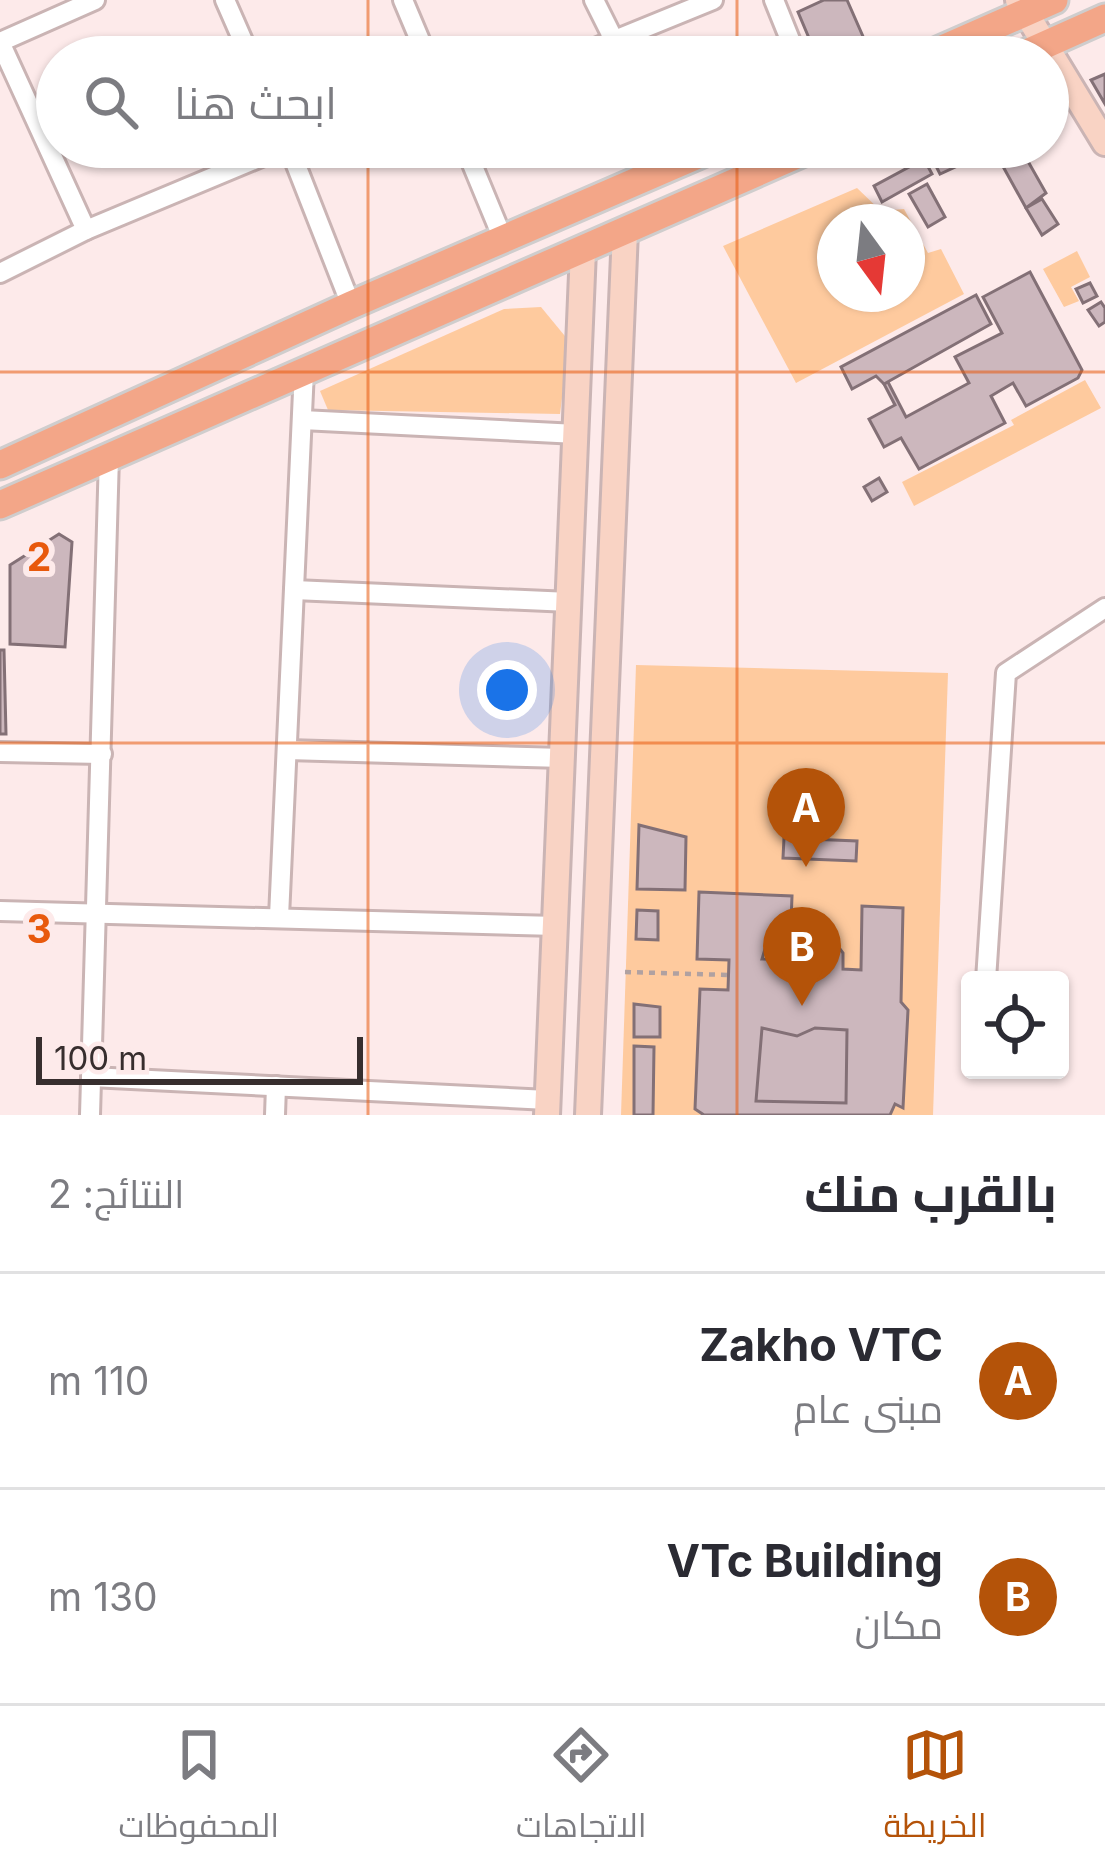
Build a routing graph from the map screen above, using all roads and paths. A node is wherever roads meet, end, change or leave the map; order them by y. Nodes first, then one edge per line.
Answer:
1 (95, 0) edge
2 (225, 0) edge
3 (404, 0) edge
4 (593, 0) edge
5 (713, 0) edge
6 (774, 0) edge
7 (1054, 0) edge
8 (1022, 6) edge
9 (1105, 18) edge
10 (241, 36) edge
11 (419, 36) edge
12 (612, 36) edge
13 (624, 36) edge
14 (789, 36) edge
15 (964, 36) edge
16 (1028, 36) edge
17 (1065, 36) edge
18 (0, 42) edge
19 (1069, 98) edge
20 (36, 121) edge
21 (1105, 143) edge
22 (58, 168) edge
23 (236, 168) edge
24 (296, 168) edge
25 (474, 168) edge
26 (667, 168) edge
27 (768, 168) edge
28 (86, 230) junction
29 (625, 231) junction
30 (503, 239) junction
31 (583, 250) junction
32 (0, 273) edge
33 (351, 305) junction
34 (304, 370) junction
35 (302, 420) junction
36 (577, 434) junction
37 (109, 456) junction
38 (0, 465) edge
39 (0, 506) edge
40 (294, 590) junction
41 (570, 602) junction
42 (1105, 608) edge
43 (287, 751) junction
44 (0, 752) edge
45 (102, 754) junction
46 (564, 758) junction
47 (0, 911) edge
48 (97, 914) junction
49 (279, 917) junction
50 (556, 926) junction
51 (987, 971) edge
52 (626, 972) dead end
53 (729, 975) dead end
54 (91, 1077) junction
55 (275, 1086) junction
56 (548, 1107) edge
57 (89, 1115) edge
58 (275, 1115) edge
59 (588, 1115) edge

1 - 18 street
2 - 10 street
3 - 11 street
4 - 12 street
5 - 13 street
6 - 14 street
7 - 8 main road
8 - 15 main road
8 - 16 main road
9 - 17 main road
18 - 20 street
19 - 21 main road
22 - 28 street
23 - 28 street
24 - 33 street
25 - 30 street
26 - 30 main road
27 - 29 main road
28 - 32 street
29 - 31 main road
29 - 59 main road
30 - 33 main road
31 - 34 main road
31 - 36 main road
33 - 38 main road
34 - 35 street
34 - 37 main road
35 - 36 street
35 - 40 street
36 - 41 main road
37 - 39 main road
37 - 45 street
40 - 41 street
40 - 43 street
41 - 46 main road
42 - 51 street
43 - 46 street
43 - 49 street
44 - 45 street
45 - 48 street
46 - 50 main road
47 - 48 street
48 - 49 street
48 - 54 street
49 - 50 street
50 - 56 main road
52 - 53 path
54 - 55 street
54 - 57 street
55 - 56 street
55 - 58 street

